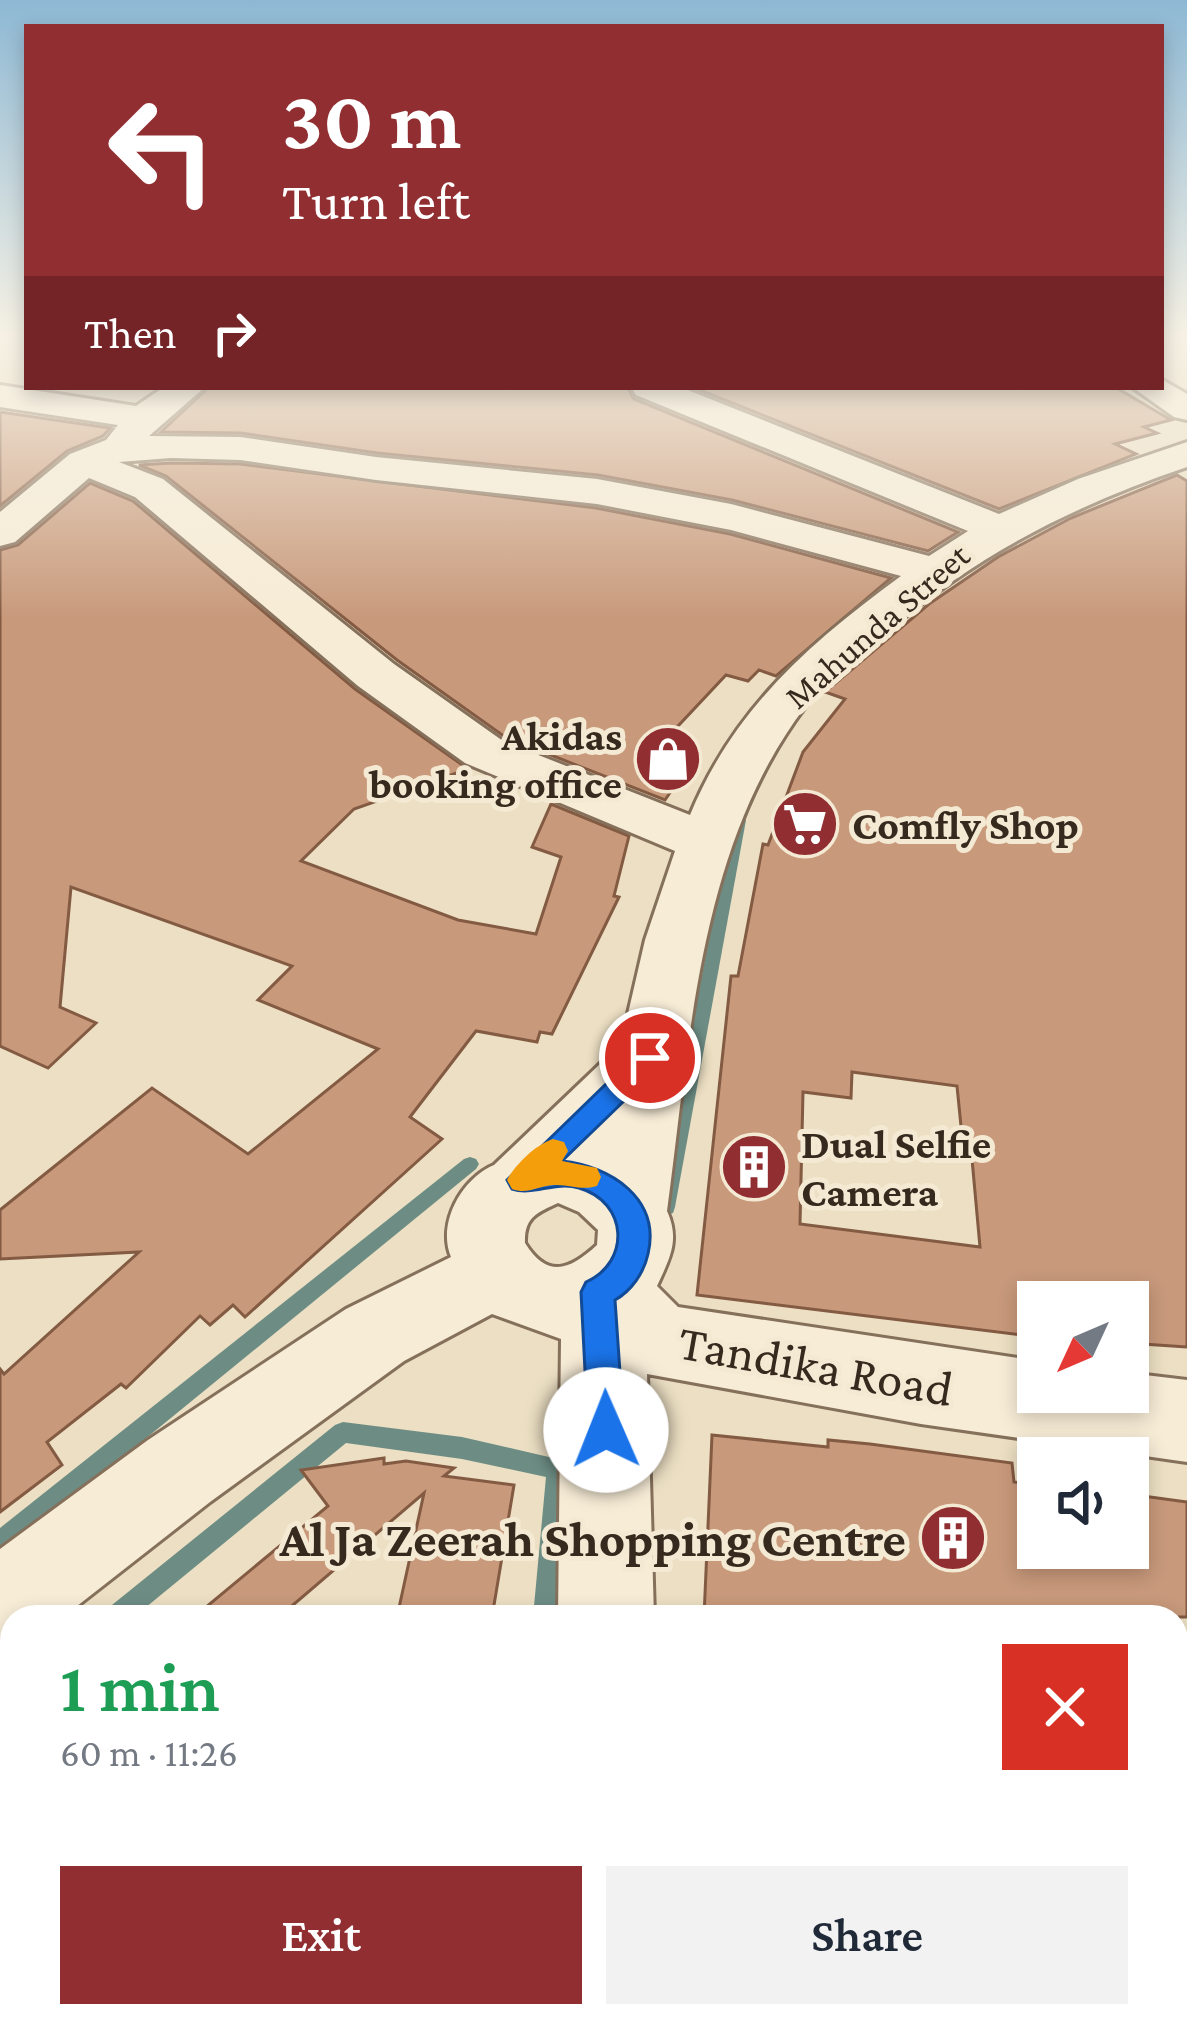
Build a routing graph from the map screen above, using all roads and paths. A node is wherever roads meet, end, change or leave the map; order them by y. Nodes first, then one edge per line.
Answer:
1 (85, 431) edge
2 (132, 431) edge
3 (757, 431) edge
4 (116, 443) junction
5 (1187, 454) edge
6 (997, 528) junction
7 (0, 533) edge
8 (930, 570) junction
9 (708, 842) junction
10 (650, 1058) junction
11 (523, 1180) junction
12 (612, 1263) junction
13 (494, 1274) junction
14 (1187, 1421) edge
15 (3, 1605) edge
16 (606, 1605) edge

1 - 4 street
2 - 4 street
3 - 6 street
4 - 7 street
4 - 8 street
4 - 9 street
5 - 6 street, Mahunda Street
6 - 8 street, Mahunda Street
8 - 9 street, Mahunda Street
9 - 10 street, Mahunda Street
10 - 11 street
10 - 12 street, Mahunda Street
11 - 12 street
11 - 13 street
12 - 13 street
12 - 14 street, Tandika Road
12 - 16 street, Mahunda Street
13 - 15 street

